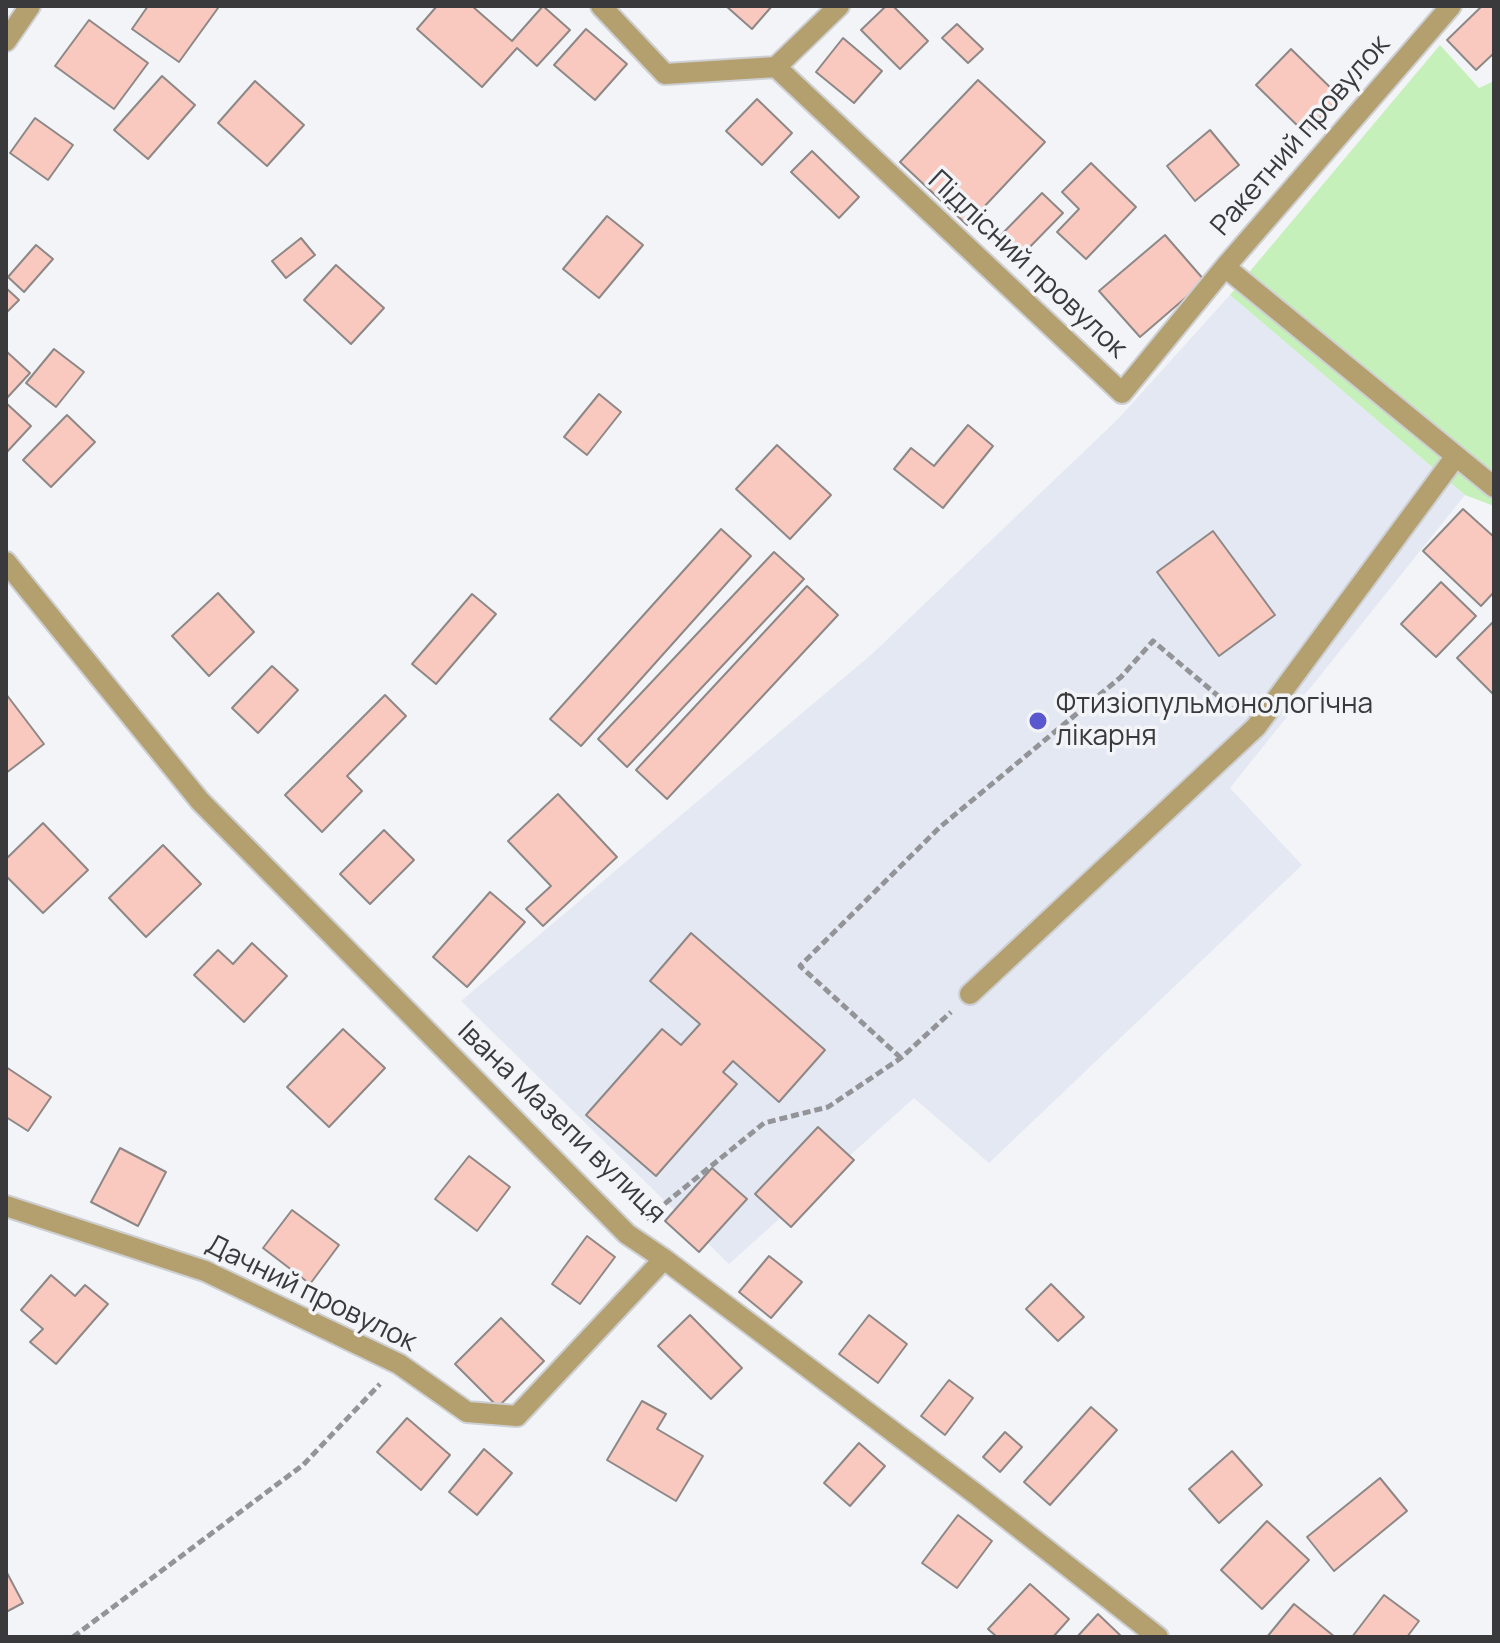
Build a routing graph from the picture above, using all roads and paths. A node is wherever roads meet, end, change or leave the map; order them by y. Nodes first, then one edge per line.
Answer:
1 (30, 6) edge
2 (601, 6) edge
3 (839, 6) edge
4 (1451, 6) edge
5 (6, 41) edge
6 (776, 67) junction
7 (1225, 267) junction
8 (1456, 456) junction
9 (1494, 487) edge
10 (6, 562) edge
11 (1256, 727) junction
12 (970, 994) joint
13 (901, 1058) junction
14 (6, 1206) edge
15 (627, 1234) junction
16 (664, 1259) junction
17 (399, 1364) junction
18 (73, 1637) edge
19 (1158, 1637) edge

1 - 5 street
2 - 6 street
3 - 6 street
4 - 7 street, Ракетний провулок
6 - 7 street, Підлісний провулок
7 - 8 street
8 - 9 street
8 - 11 street
10 - 15 street, Івана Мазепи вулиця
11 - 12 street
11 - 13 path
12 - 13 path
13 - 15 path
14 - 17 street, Дачний провулок
15 - 16 street, Івана Мазепи вулиця
16 - 17 street, Дачний провулок
16 - 19 street, Івана Мазепи вулиця
17 - 18 path

